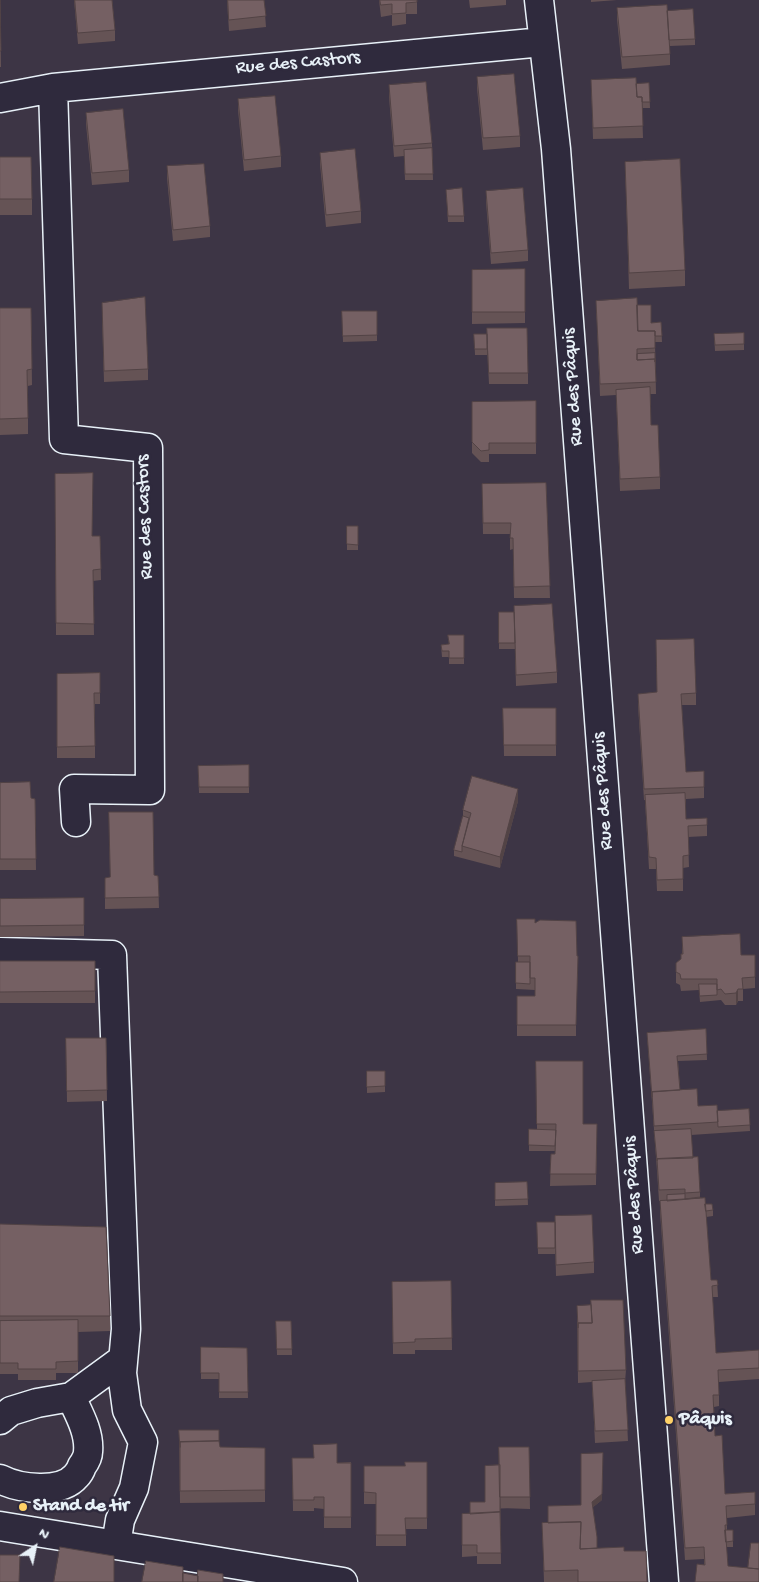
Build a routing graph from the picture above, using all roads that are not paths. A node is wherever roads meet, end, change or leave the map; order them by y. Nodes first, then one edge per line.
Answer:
1 (539, 0) edge
2 (543, 42) junction
3 (53, 88) junction
4 (0, 98) edge
5 (76, 822) dead end
6 (0, 952) edge
7 (123, 1359) junction
8 (71, 1397) junction
9 (0, 1420) edge
10 (0, 1479) edge
11 (0, 1526) edge
12 (116, 1545) junction
13 (343, 1582) edge
14 (664, 1582) edge

1 - 2 street, Rue des Pâquis
2 - 3 street, Rue des Castors
2 - 14 street, Rue des Pâquis
3 - 4 street, Rue des Castors
3 - 5 street, Rue des Castors
6 - 7 street
7 - 8 street
7 - 12 street
8 - 9 street
8 - 10 street
11 - 12 street
12 - 13 street

